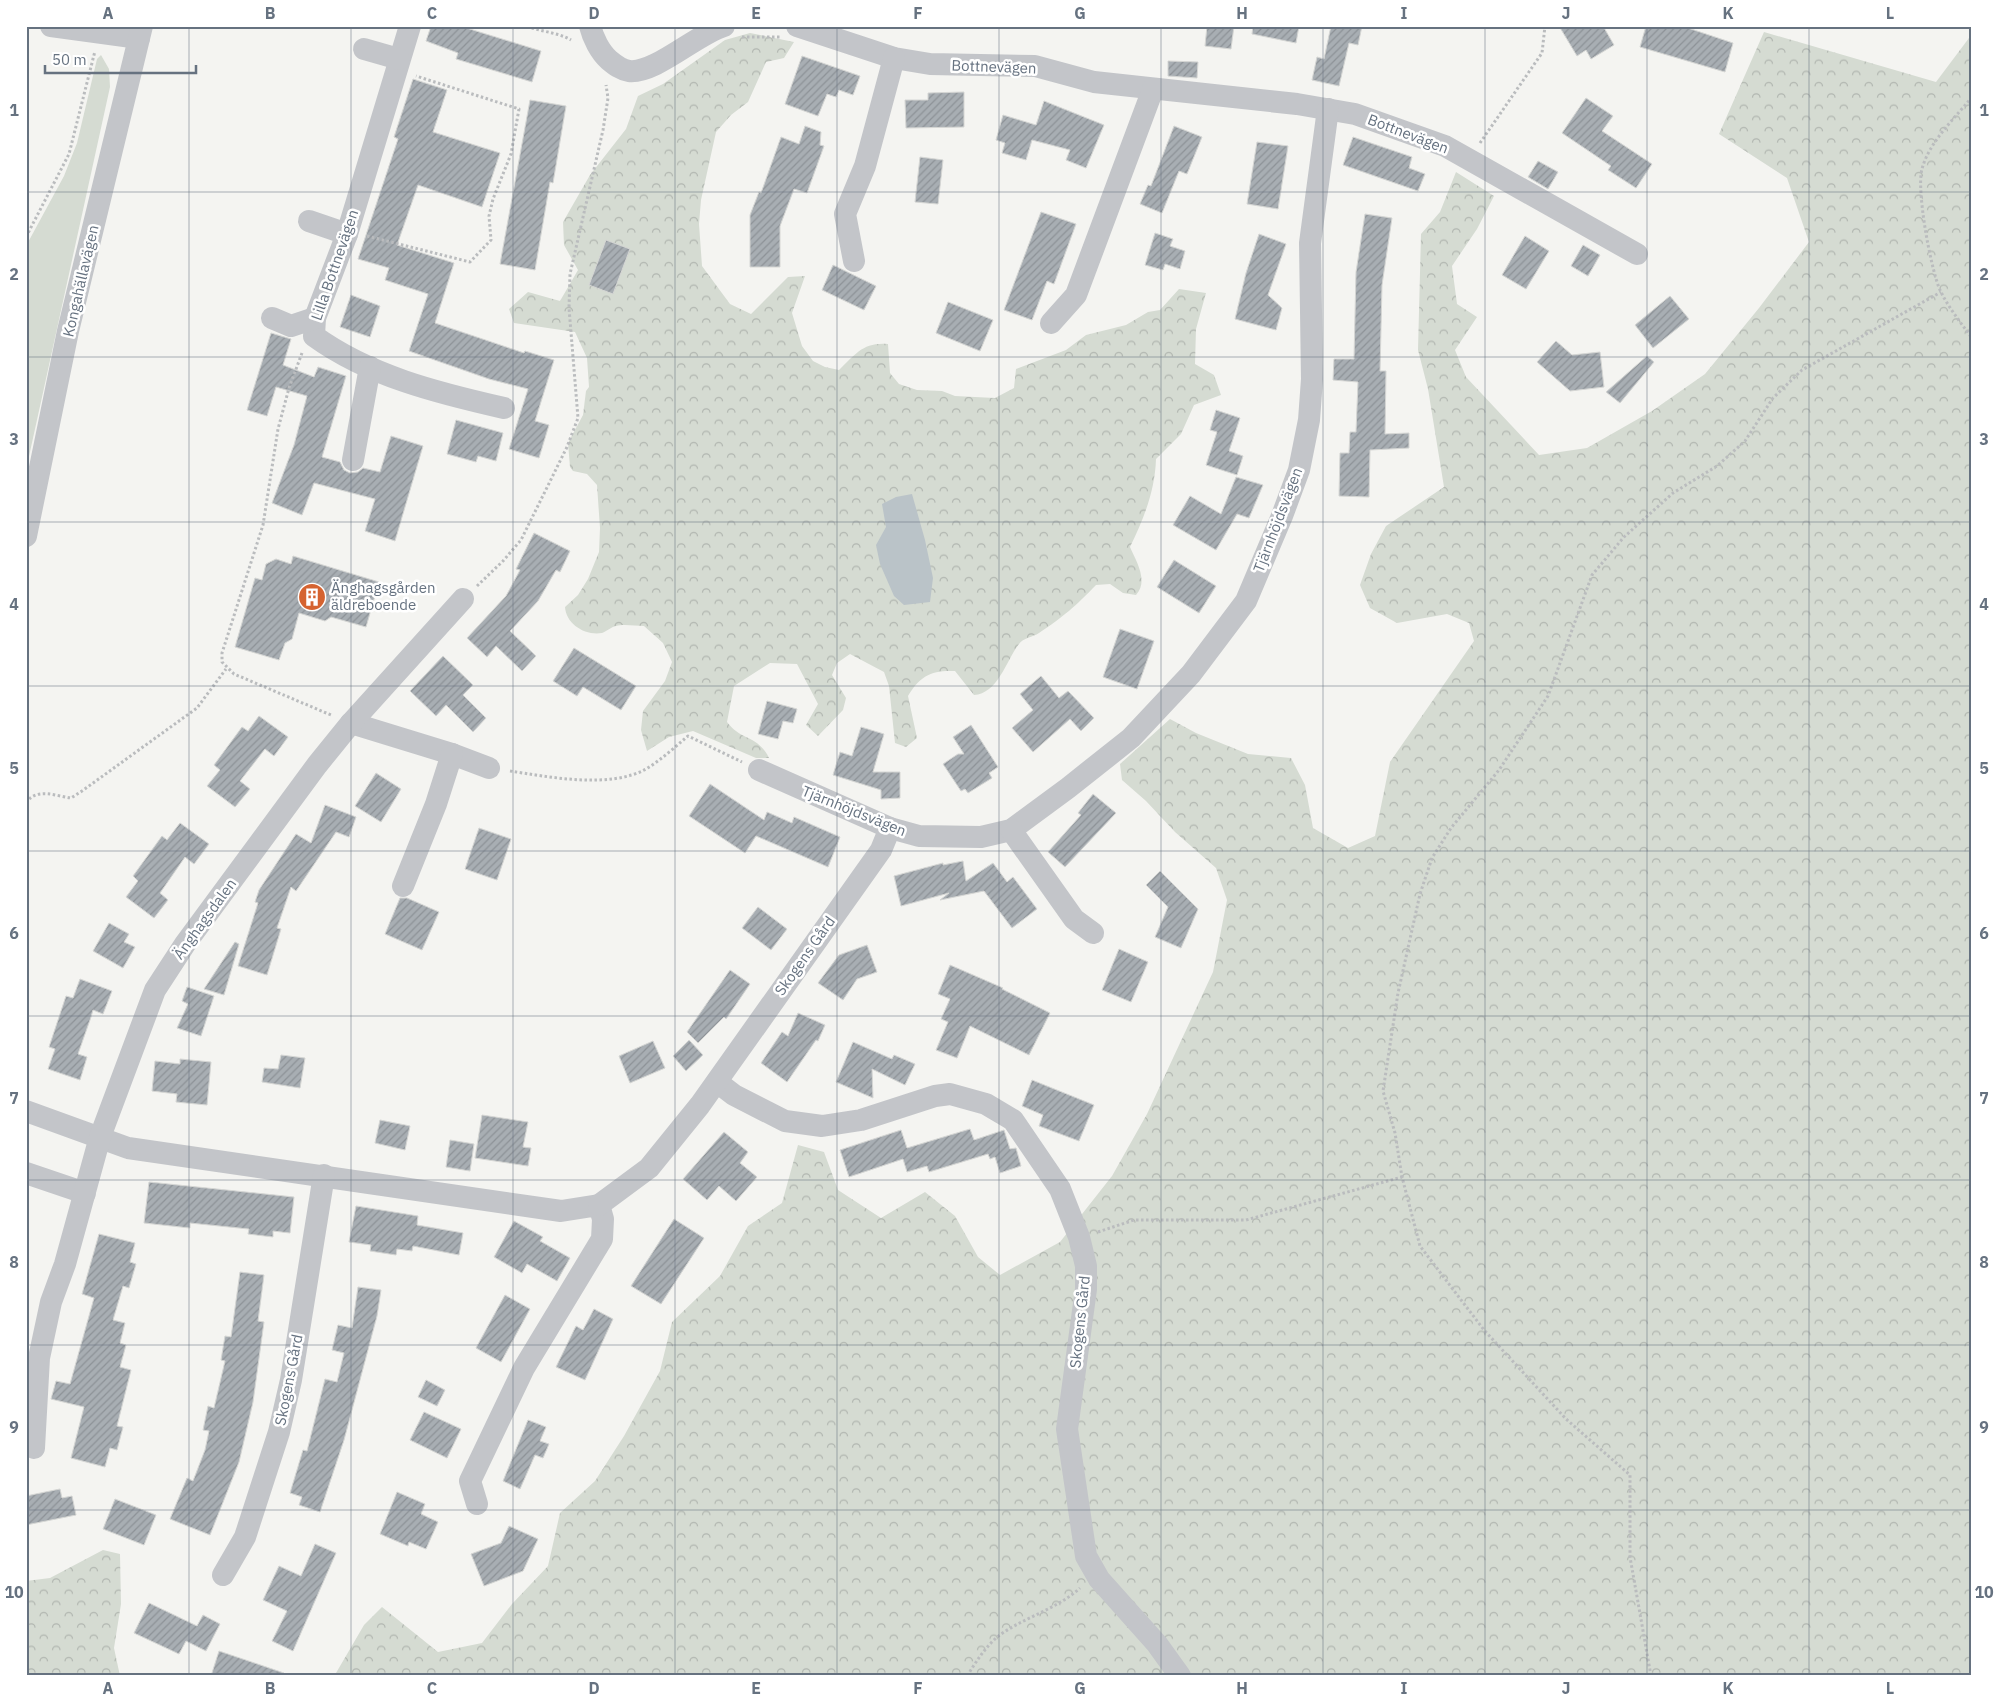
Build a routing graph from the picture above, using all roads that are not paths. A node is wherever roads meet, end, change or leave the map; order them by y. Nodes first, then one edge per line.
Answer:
1 (51, 26) edge
2 (410, 26) edge
3 (590, 26) edge
4 (724, 26) edge
5 (798, 26) edge
6 (140, 32) edge
7 (364, 49) dead end
8 (894, 58) junction
9 (398, 64) junction
10 (1154, 89) junction
11 (1328, 109) junction
12 (309, 221) dead end
13 (347, 232) junction
14 (1637, 254) dead end
15 (854, 261) dead end
16 (272, 318) dead end
17 (1051, 323) dead end
18 (314, 327) junction
19 (370, 367) junction
20 (504, 408) dead end
21 (352, 460) dead end
22 (26, 536) edge
23 (464, 599) road end
24 (351, 724) junction
25 (452, 754) junction
26 (490, 768) road end
27 (759, 770) road end
28 (890, 828) junction
29 (1011, 830) junction
30 (403, 886) dead end
31 (1093, 934) dead end
32 (717, 1082) junction
33 (26, 1111) edge
34 (100, 1137) junction
35 (26, 1173) edge
36 (324, 1175) junction
37 (85, 1193) junction
38 (599, 1205) junction
39 (34, 1448) dead end
40 (477, 1504) dead end
41 (222, 1575) dead end
42 (1180, 1676) edge

1 - 6 street
2 - 9 street, Lilla Bottnevägen
3 - 4 street
5 - 8 street, Bottnevägen
6 - 22 street, Kongahällavägen
7 - 9 street
8 - 10 street, Bottnevägen
8 - 15 street
9 - 13 street, Lilla Bottnevägen
10 - 11 street, Bottnevägen
10 - 17 street
11 - 14 street, Bottnevägen
11 - 29 street, Tjärnhöjdsvägen
12 - 13 street
13 - 18 street, Lilla Bottnevägen
16 - 18 street
18 - 19 street, Lilla Bottnevägen
19 - 20 street, Lilla Bottnevägen
19 - 21 street
23 - 24 street, Änghagsdalen
24 - 25 street
24 - 34 street, Änghagsdalen
25 - 26 street
25 - 30 street
27 - 28 street, Tjärnhöjdsvägen
28 - 29 street, Tjärnhöjdsvägen
28 - 32 street, Skogens Gård
29 - 31 street
32 - 38 street, Skogens Gård
32 - 42 street, Skogens Gård
33 - 34 street, Skogens Gård
34 - 36 street, Skogens Gård
34 - 37 street
35 - 37 street
36 - 38 street, Skogens Gård
36 - 41 street, Skogens Gård
37 - 39 street
38 - 40 street

